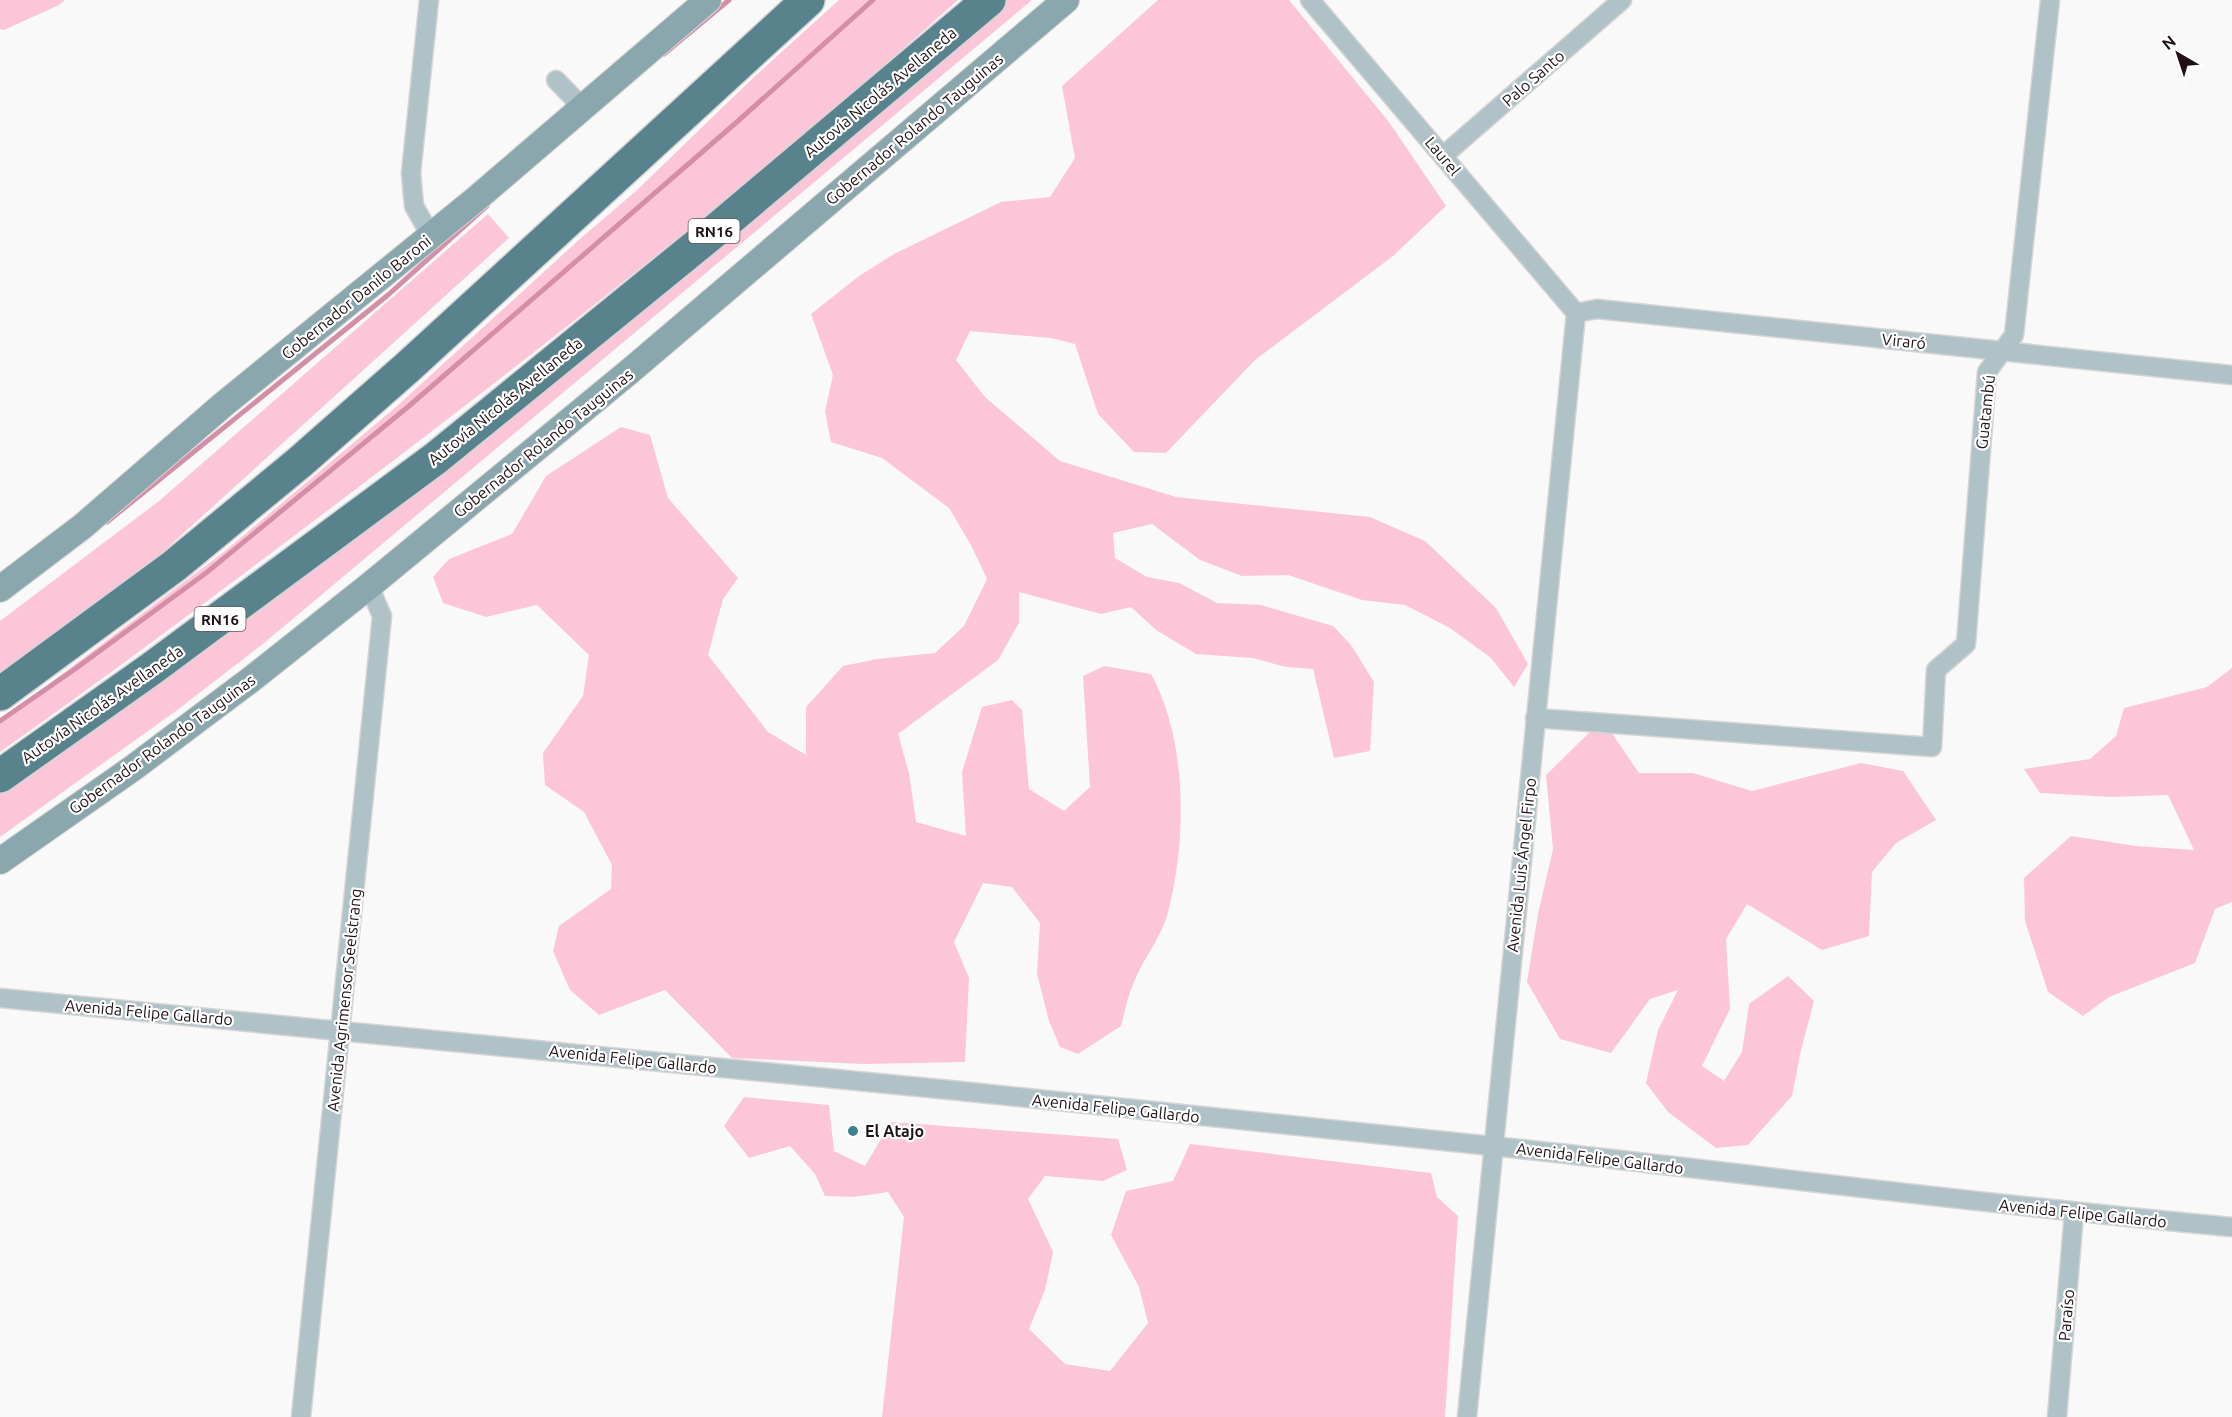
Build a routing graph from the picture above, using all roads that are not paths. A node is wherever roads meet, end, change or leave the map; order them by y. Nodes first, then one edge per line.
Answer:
1 (429, 0) edge
2 (708, 0) edge
3 (808, 0) edge
4 (989, 0) edge
5 (1066, 0) edge
6 (1310, 0) edge
7 (1622, 0) edge
8 (2050, 0) edge
9 (556, 80) dead end
10 (582, 107) junction
11 (1443, 156) junction
12 (431, 236) junction
13 (1576, 313) junction
14 (2001, 352) junction
15 (2232, 375) edge
16 (369, 586) junction
17 (0, 589) edge
18 (0, 694) edge
19 (1535, 718) junction
20 (0, 776) edge
21 (0, 861) edge
22 (0, 998) edge
23 (341, 1030) junction
24 (1493, 1146) junction
25 (2074, 1213) junction
26 (2232, 1227) edge
27 (301, 1417) edge
28 (1467, 1417) edge
29 (2057, 1417) edge

1 - 12 street
2 - 10 street, Gobernador Danilo Baroni
3 - 18 highway
4 - 20 highway, Autovía Nicolás Avellaneda / RN16
5 - 16 street, Gobernador Rolando Tauguinas
6 - 11 street, Laurel
7 - 11 street, Palo Santo
8 - 14 street, Guatambú
9 - 10 street
10 - 12 street, Gobernador Danilo Baroni
11 - 13 street, Laurel
12 - 17 street, Gobernador Danilo Baroni
13 - 14 street, Viraró
13 - 19 street, Avenida Luis Ángel Firpo
14 - 15 street, Viraró
14 - 19 street, Guatambú
16 - 21 street, Gobernador Rolando Tauguinas
16 - 23 street, Avenida Agrimensor Seelstrang
19 - 24 street, Avenida Luis Ángel Firpo
22 - 23 street, Avenida Felipe Gallardo
23 - 24 street, Avenida Felipe Gallardo
23 - 27 street, Avenida Agrimensor Seelstrang
24 - 25 street, Avenida Felipe Gallardo
24 - 28 street, Avenida Luis Ángel Firpo
25 - 26 street, Avenida Felipe Gallardo
25 - 29 street, Paraíso

